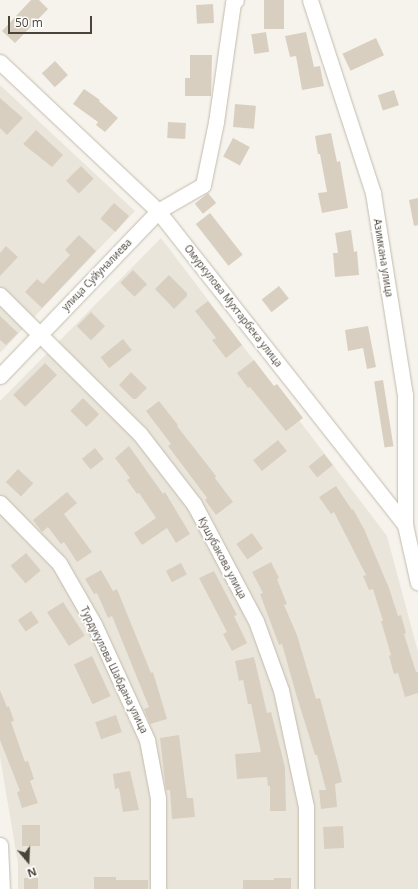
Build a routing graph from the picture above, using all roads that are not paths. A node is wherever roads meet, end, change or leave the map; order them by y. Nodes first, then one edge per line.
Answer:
1 (236, 0) edge
2 (310, 0) edge
3 (0, 62) edge
4 (158, 211) junction
5 (0, 295) edge
6 (40, 334) junction
7 (0, 376) edge
8 (0, 503) edge
9 (405, 525) junction
10 (418, 583) edge
11 (0, 845) edge
12 (2, 889) edge
13 (158, 889) edge
14 (306, 889) edge

1 - 4 street, улица Суйуналиева
2 - 9 street, Азимкана улица
3 - 4 street, Омуркулова Мухтарбека улица
4 - 6 street, улица Суйуналиева
4 - 9 street, Омуркулова Мухтарбека улица
5 - 6 street, Кушубакова улица
6 - 7 street, улица Суйуналиева
6 - 14 street, Кушубакова улица
8 - 13 street, Турдукулова Шабдана улица
9 - 10 street, Омуркулова Мухтарбека улица
11 - 12 street

